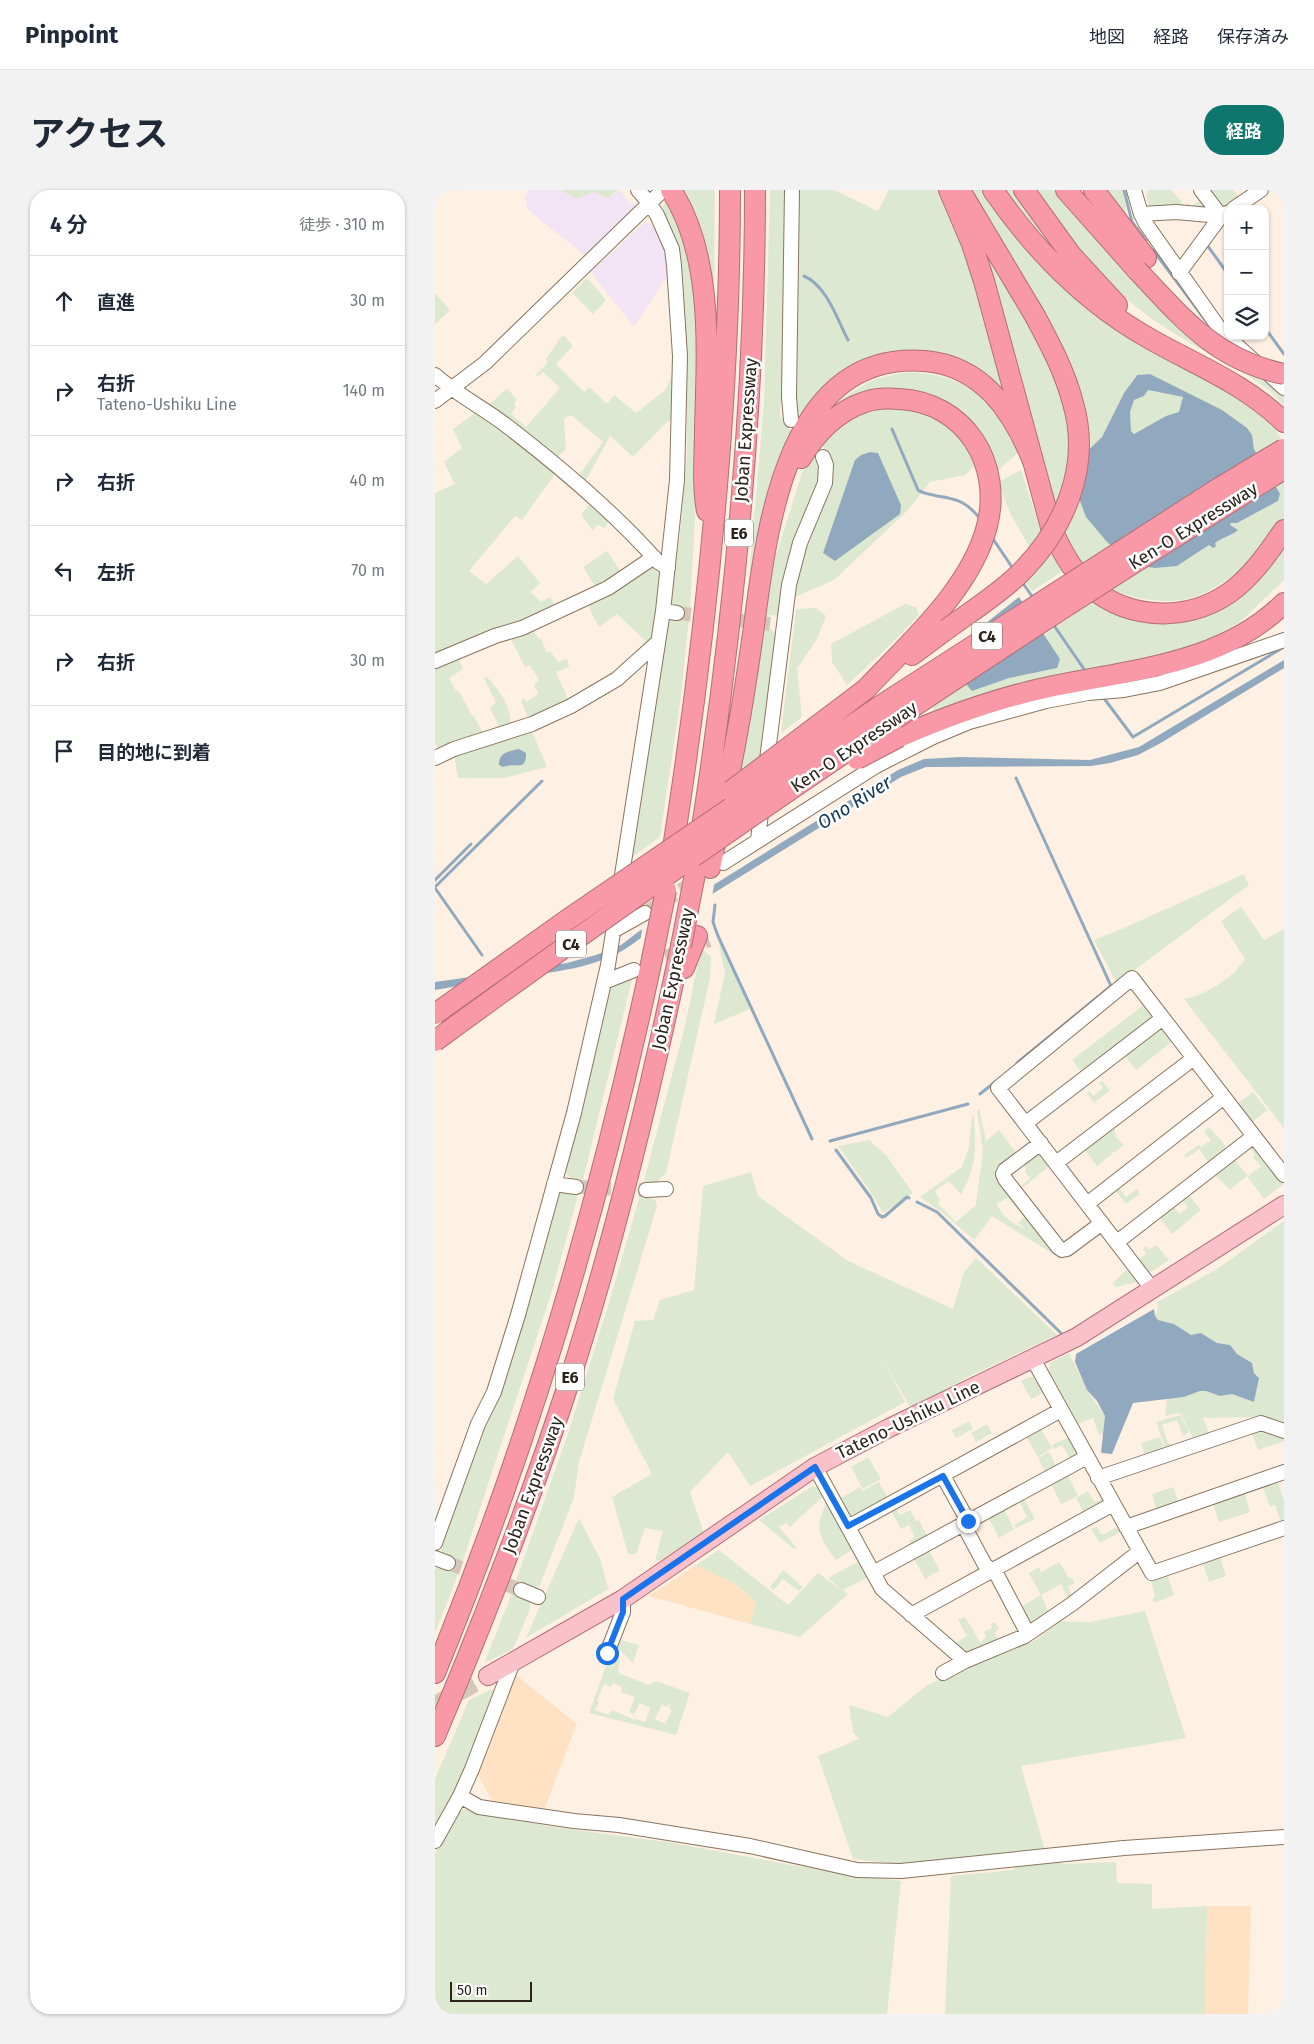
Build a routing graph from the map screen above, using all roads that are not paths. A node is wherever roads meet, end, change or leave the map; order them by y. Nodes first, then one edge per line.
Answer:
1 (638, 190) edge
2 (730, 190) edge
3 (755, 190) edge
4 (791, 190) edge
5 (949, 190) edge
6 (960, 190) edge
7 (993, 190) edge
8 (1024, 190) edge
9 (1066, 190) edge
10 (1094, 190) edge
11 (1136, 190) edge
12 (1201, 190) edge
13 (1261, 190) edge
14 (666, 191) edge
15 (650, 204) junction
16 (1238, 205) edge
17 (1224, 209) edge
18 (1224, 212) edge
19 (1141, 214) junction
20 (1224, 216) edge
21 (1141, 264) junction
22 (1179, 272) junction
23 (1195, 361) junction
24 (1284, 372) edge
25 (435, 375) edge
26 (1284, 388) edge
27 (453, 390) junction
28 (435, 401) edge
29 (791, 420) dead end
30 (1284, 422) edge
31 (1284, 449) edge
32 (823, 458) dead end
33 (1033, 461) junction
34 (1284, 469) edge
35 (1284, 530) edge
36 (712, 546) junction
37 (654, 557) junction
38 (668, 568) junction
39 (761, 569) junction
40 (1284, 603) edge
41 (1284, 640) edge
42 (658, 642) junction
43 (435, 661) edge
44 (866, 689) junction
45 (435, 758) edge
46 (695, 831) junction
47 (758, 840) junction
48 (707, 848) junction
49 (709, 868) junction
50 (645, 913) tunnel mouth
51 (612, 935) junction
52 (634, 970) tunnel mouth
53 (604, 982) junction
54 (435, 1014) edge
55 (1163, 1018) junction
56 (435, 1042) edge
57 (1194, 1058) junction
58 (1224, 1097) junction
59 (1026, 1123) junction
60 (1254, 1136) junction
61 (1041, 1143) junction
62 (1056, 1163) junction
63 (1284, 1175) edge
64 (554, 1184) junction
65 (576, 1187) tunnel mouth
66 (666, 1189) dead end
67 (646, 1190) tunnel mouth
68 (1087, 1204) junction
69 (1284, 1205) edge
70 (1102, 1222) junction
71 (1117, 1242) junction
72 (1153, 1290) junction
73 (1033, 1359) junction
74 (1061, 1410) junction
75 (1284, 1431) edge
76 (1087, 1458) junction
77 (815, 1467) junction
78 (1284, 1472) edge
79 (943, 1476) junction
80 (1098, 1478) junction
81 (1113, 1504) junction
82 (965, 1523) junction
83 (848, 1526) junction
84 (1126, 1527) junction
85 (1284, 1528) edge
86 (435, 1543) edge
87 (1139, 1552) junction
88 (435, 1558) edge
89 (449, 1563) tunnel mouth
90 (992, 1570) junction
91 (873, 1573) junction
92 (521, 1590) tunnel mouth
93 (539, 1597) dead end
94 (623, 1599) junction
95 (911, 1615) junction
96 (1028, 1634) junction
97 (607, 1653) dead end
98 (965, 1661) junction
99 (513, 1662) junction
100 (435, 1673) edge
101 (943, 1673) dead end
102 (488, 1676) tunnel mouth
103 (435, 1736) edge
104 (460, 1796) junction
105 (1284, 1837) edge
106 (435, 1841) edge

1 - 15 street
2 - 36 highway, Joban Expressway / E6
3 - 49 highway, Joban Expressway / E6
4 - 29 street
5 - 33 highway
6 - 44 highway, bridge
7 - 23 highway
8 - 23 highway
9 - 21 highway
10 - 21 highway
11 - 19 street
12 - 17 street
13 - 16 street
14 - 15 street
14 - 36 highway
15 - 27 street
15 - 38 street
18 - 19 street
19 - 22 street
20 - 22 street
21 - 24 highway, bridge
22 - 26 street
23 - 30 highway
25 - 27 street
27 - 28 street
27 - 37 street
31 - 46 highway, Ken-O Expressway / C4, bridge
32 - 47 street
33 - 35 highway
33 - 39 highway
34 - 48 highway, Ken-O Expressway / C4, bridge
36 - 100 highway, Joban Expressway / E6, bridge
37 - 38 street
37 - 43 street
38 - 42 street
39 - 44 highway
39 - 49 highway
40 - 48 highway, bridge
41 - 47 street
42 - 45 street
42 - 51 street
44 - 46 highway, bridge
46 - 54 highway, Ken-O Expressway / C4, bridge
47 - 49 street
48 - 56 highway, Ken-O Expressway / C4, bridge
49 - 103 highway, Joban Expressway / E6
50 - 51 street
51 - 53 street
52 - 53 street
53 - 64 street
55 - 57 street
55 - 59 street
55 - 59 street
57 - 58 street
57 - 62 street
58 - 60 street
58 - 68 street
59 - 61 street
60 - 63 street
60 - 71 street
61 - 62 street
61 - 70 street
62 - 68 street
64 - 65 street
64 - 86 street
66 - 67 street
68 - 70 street
69 - 72 main road, Tateno-Ushiku Line
70 - 71 street
71 - 72 street
72 - 73 main road, Tateno-Ushiku Line
73 - 74 street
73 - 77 main road, Tateno-Ushiku Line
74 - 76 street
74 - 79 street
75 - 80 street
76 - 80 street
76 - 82 street
77 - 83 street
77 - 94 main road, Tateno-Ushiku Line
78 - 84 street
79 - 82 street
79 - 83 street
80 - 81 street
81 - 84 street
81 - 90 street
82 - 90 street
82 - 91 street
83 - 91 street
84 - 87 street
85 - 87 street
87 - 96 street
88 - 89 street
90 - 95 street
90 - 96 street
91 - 95 street
92 - 93 street
94 - 97 street
94 - 99 main road, Tateno-Ushiku Line
95 - 98 street
96 - 98 street
98 - 101 street
99 - 102 main road, Tateno-Ushiku Line
99 - 104 street
104 - 105 street
104 - 106 street

